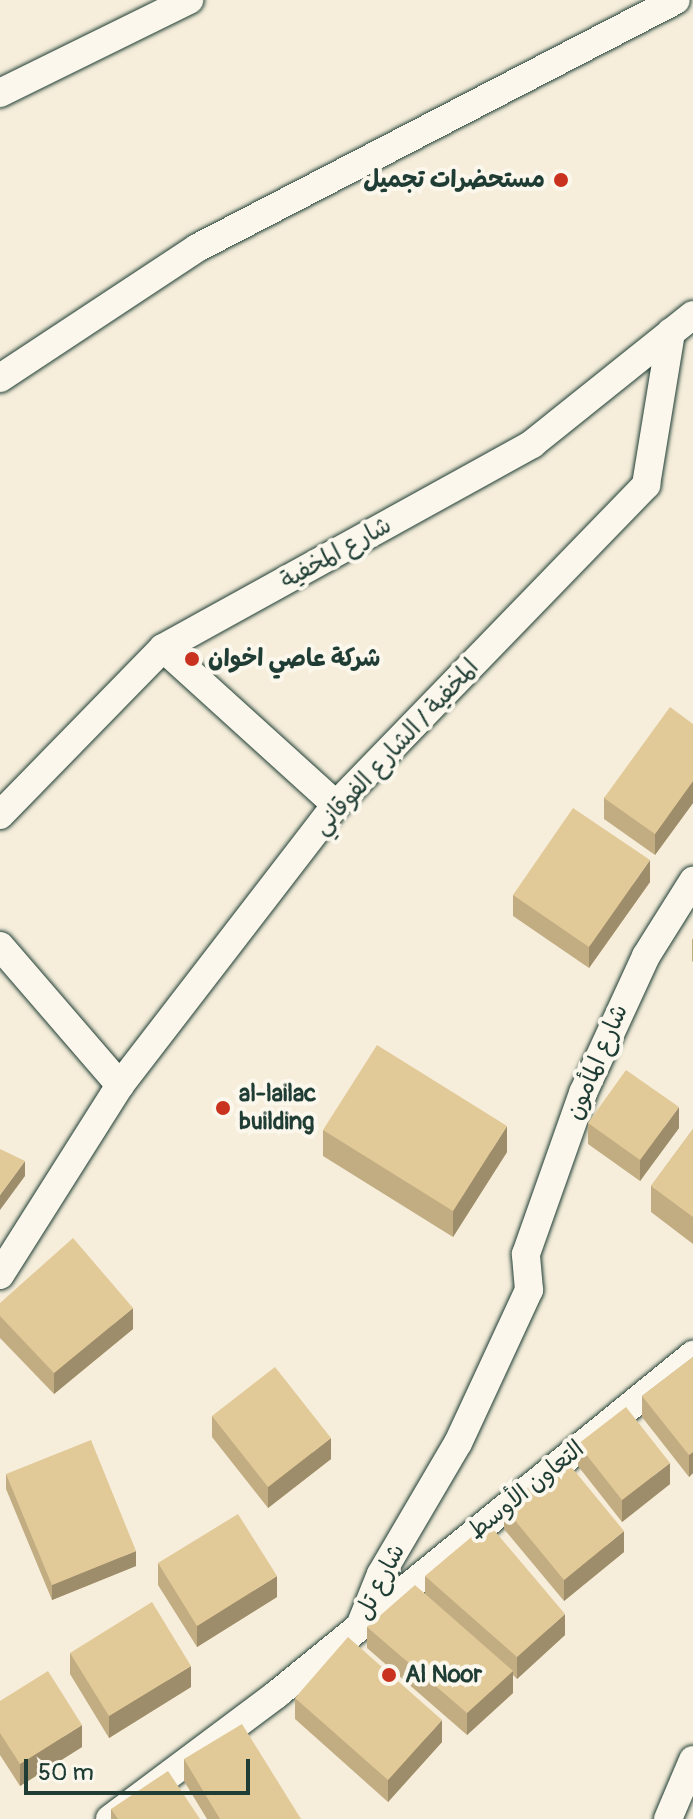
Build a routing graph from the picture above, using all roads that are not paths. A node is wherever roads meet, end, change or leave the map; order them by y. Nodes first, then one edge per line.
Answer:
1 (189, 0) edge
2 (676, 0) edge
3 (156, 8) edge
4 (0, 93) edge
5 (682, 324) edge
6 (0, 378) edge
7 (163, 648) junction
8 (336, 805) junction
9 (0, 815) edge
10 (693, 881) edge
11 (0, 946) edge
12 (120, 1085) junction
13 (526, 1254) joint
14 (0, 1275) edge
15 (693, 1355) edge
16 (360, 1626) junction
17 (693, 1760) edge
18 (110, 1819) edge
19 (668, 1819) edge

1 - 3 street
2 - 6 street
3 - 4 street
5 - 7 street, شارع المخفية
5 - 8 street, المخفية / الشارع الفوقاني
7 - 8 street
7 - 9 street, شارع المخفية
8 - 12 street, المخفية / الشارع الفوقاني
10 - 13 street, شارع المأمون
11 - 12 street
12 - 14 street, المخفية / الشارع الفوقاني
13 - 16 street, شارع تل
15 - 16 street, التعاون الأوسط
16 - 18 street, شارع تل
17 - 19 street

